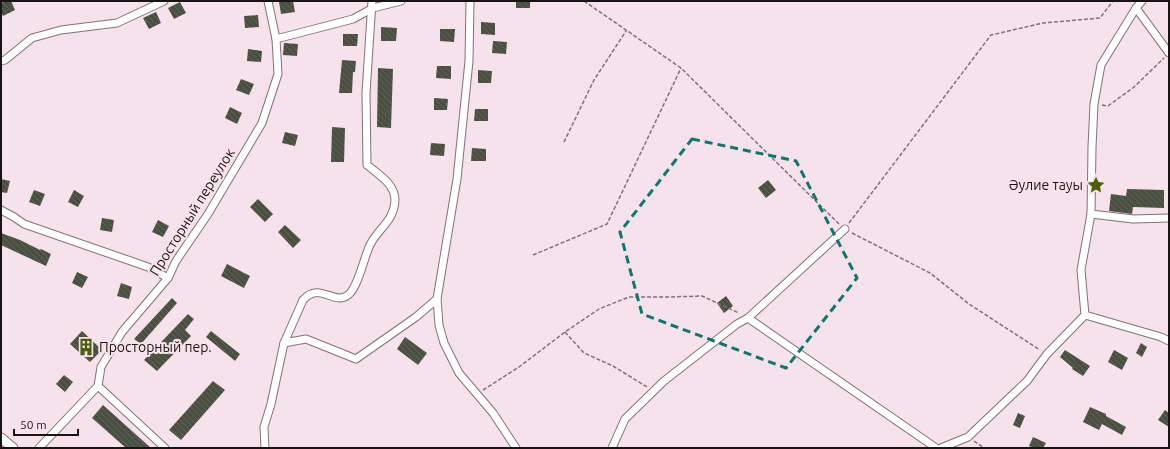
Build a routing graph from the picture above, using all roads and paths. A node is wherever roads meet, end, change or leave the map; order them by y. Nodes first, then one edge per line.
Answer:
1 (164, 1) edge
2 (268, 1) edge
3 (401, 1) edge
4 (470, 1) edge
5 (584, 1) edge
6 (1113, 1) edge
7 (1142, 1) edge
8 (372, 5) edge
9 (1136, 8) junction
10 (626, 31) junction
11 (276, 39) junction
12 (1169, 53) edge
13 (1, 61) edge
14 (681, 68) junction
15 (1094, 104) junction
16 (564, 142) dead end
17 (1, 210) edge
18 (1091, 214) junction
19 (1169, 218) edge
20 (845, 229) junction
21 (533, 255) dead end
22 (168, 278) junction
23 (437, 299) junction
24 (1085, 315) junction
25 (748, 318) junction
26 (565, 332) junction
27 (1169, 341) edge
28 (284, 343) junction
29 (1047, 354) junction
30 (98, 386) junction
31 (654, 392) junction
32 (476, 394) junction
33 (968, 437) junction
34 (1, 438) edge
35 (13, 448) edge
36 (39, 448) edge
37 (165, 448) edge
38 (266, 448) edge
39 (516, 448) edge
40 (612, 448) edge
41 (936, 448) edge
42 (941, 448) edge
43 (982, 448) edge

1 - 13 street
2 - 11 street, Просторный переулок
3 - 8 street
4 - 23 street
5 - 10 path
6 - 20 path
7 - 9 street
8 - 11 street
8 - 28 street
9 - 12 street
9 - 15 street
10 - 14 path
10 - 16 path
11 - 22 street, Просторный переулок
12 - 15 path
14 - 20 path
14 - 21 path
15 - 18 street
17 - 22 street
18 - 19 street
18 - 24 street
20 - 25 street
20 - 29 path
22 - 30 street, Просторный переулок
23 - 28 street
23 - 32 street
24 - 27 street
24 - 29 street
25 - 26 path
25 - 31 street
25 - 41 street
26 - 31 path
26 - 32 path
28 - 38 street
29 - 33 street
30 - 36 street
30 - 37 street
31 - 40 street
32 - 39 street
33 - 42 street
33 - 43 path
34 - 35 main road

